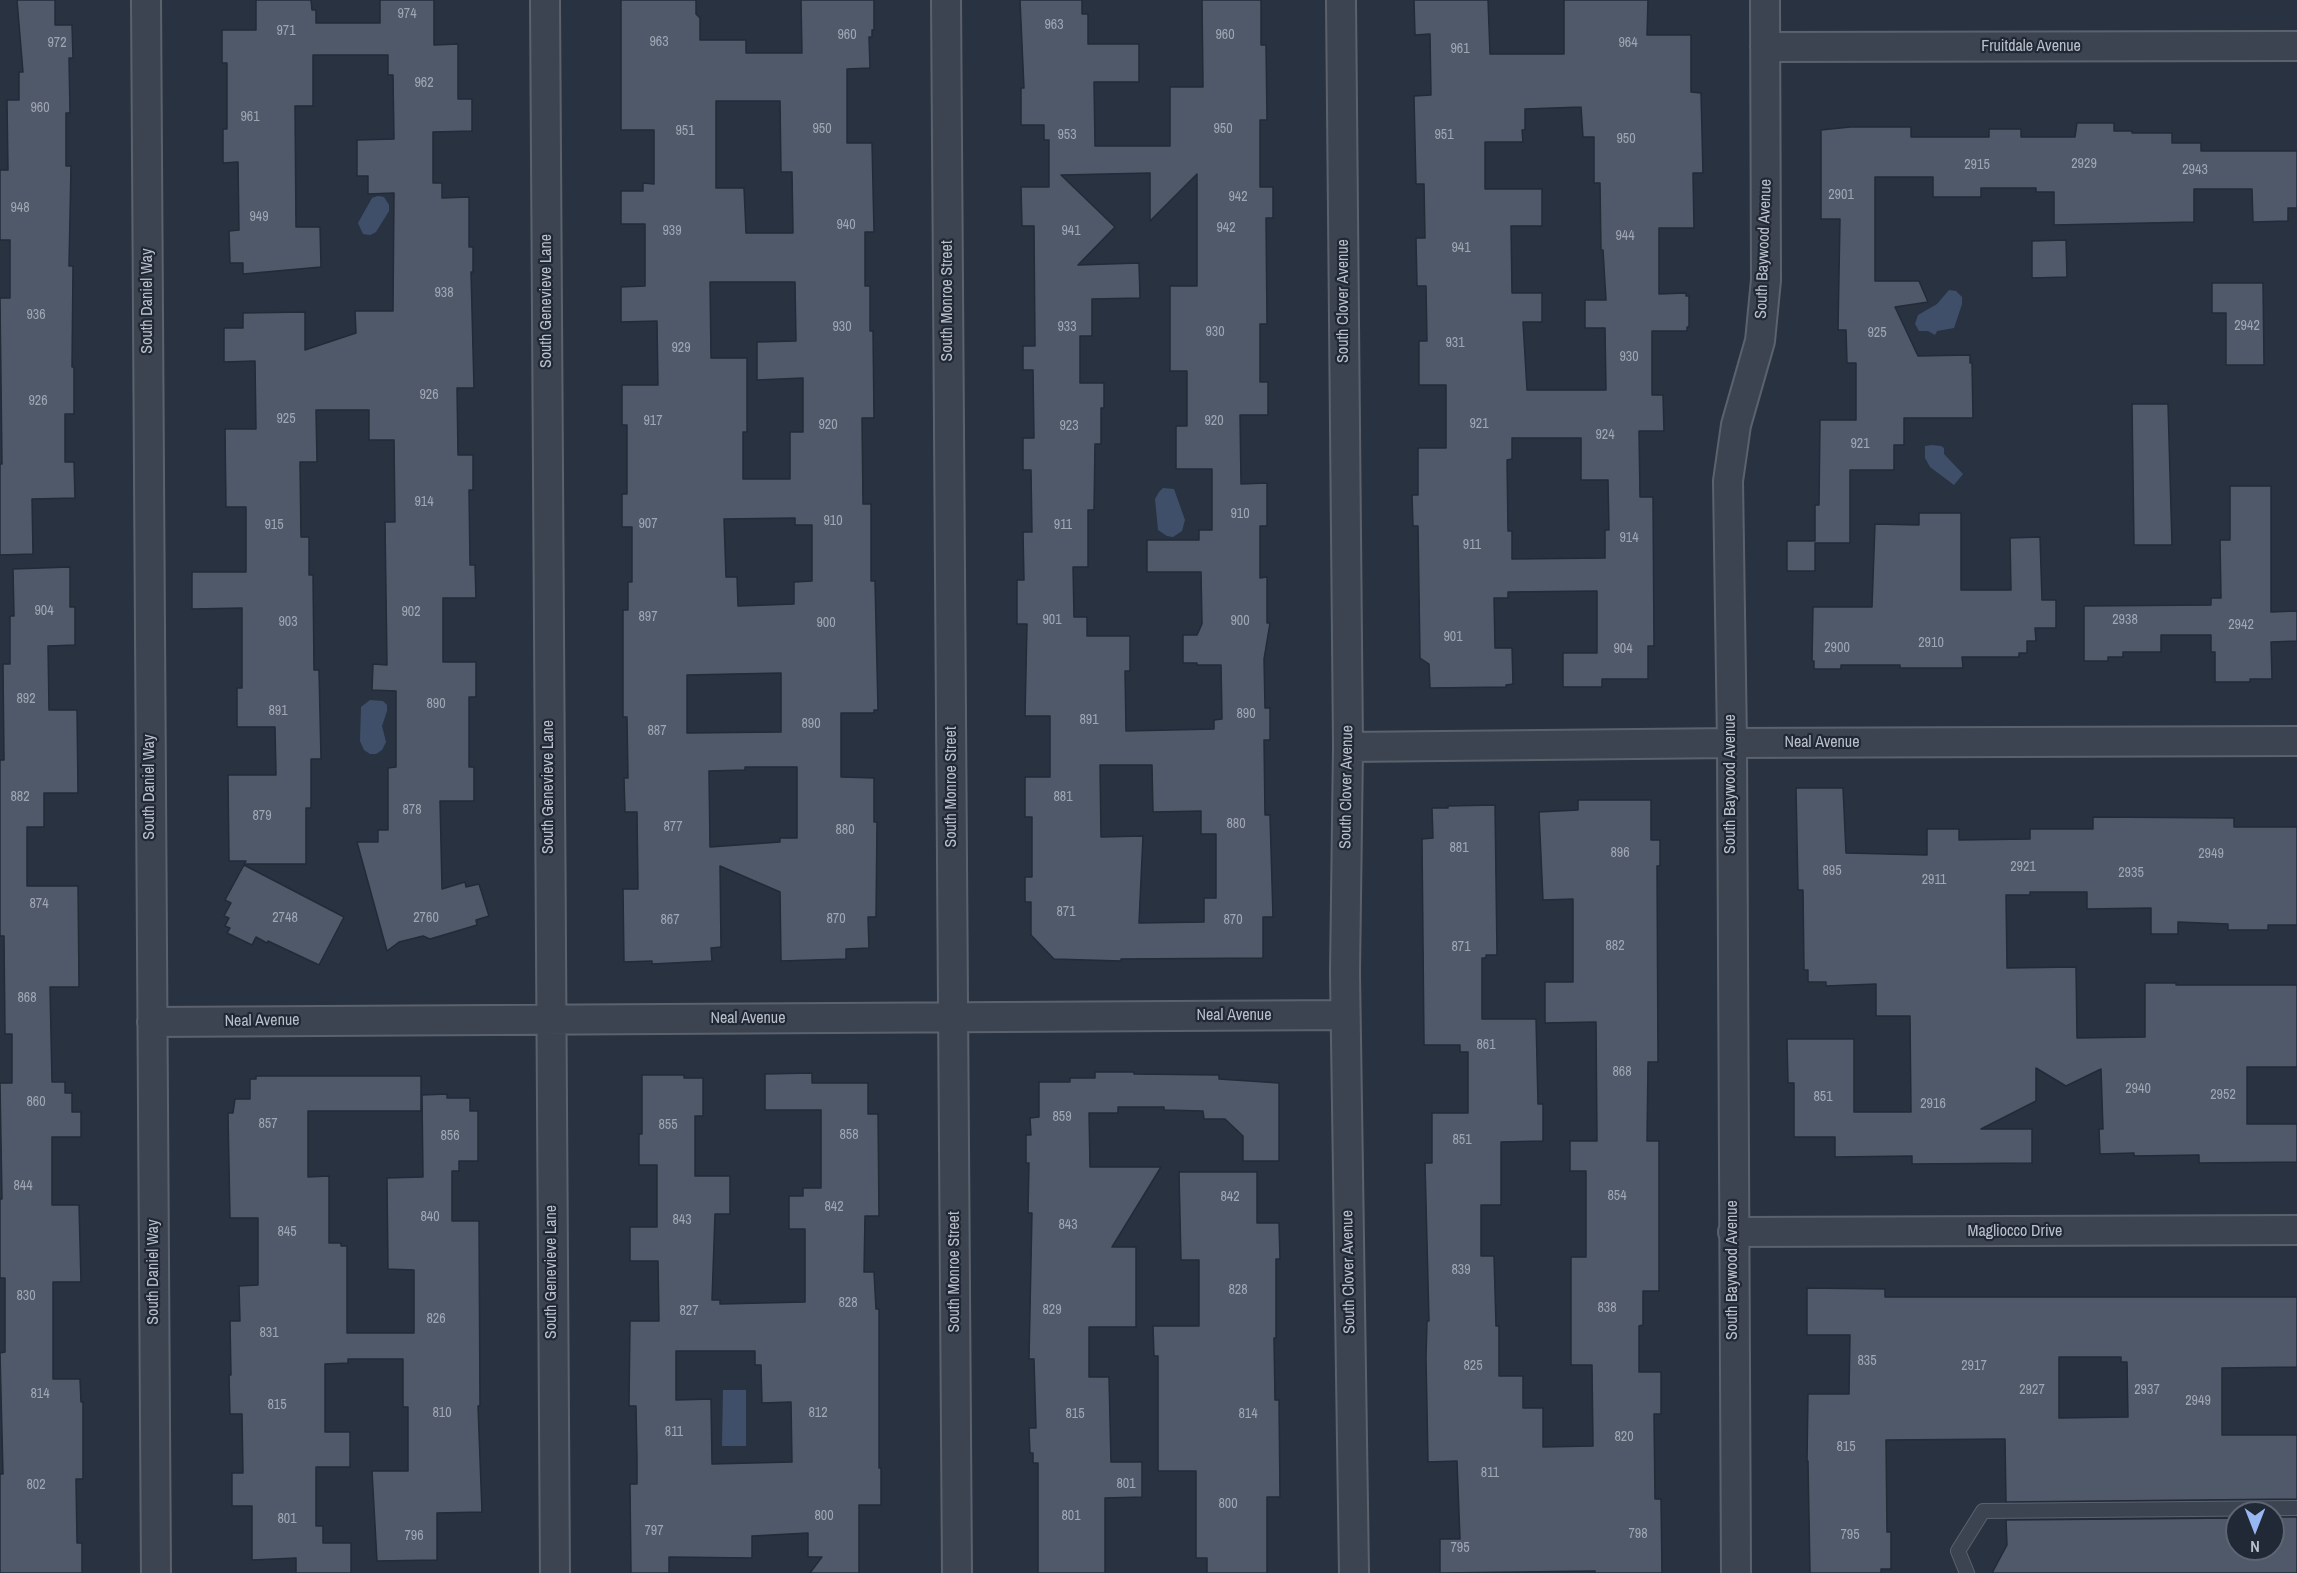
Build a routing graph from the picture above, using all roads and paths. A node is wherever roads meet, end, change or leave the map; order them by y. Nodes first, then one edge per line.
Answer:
1 (146, 0) edge
2 (545, 0) edge
3 (946, 0) edge
4 (1341, 0) edge
5 (1766, 0) edge
6 (2297, 46) edge
7 (1766, 47) junction
8 (2297, 741) edge
9 (1732, 743) junction
10 (1348, 747) junction
11 (1345, 1015) junction
12 (954, 1018) junction
13 (550, 1019) junction
14 (152, 1022) junction
15 (2297, 1230) edge
16 (1733, 1232) junction
17 (2297, 1508) edge
18 (156, 1573) edge
19 (555, 1573) edge
20 (957, 1573) edge
21 (1354, 1573) edge
22 (1736, 1573) edge
23 (1967, 1573) edge

1 - 14 street, South Daniel Way
2 - 13 street, South Genevieve Lane
3 - 12 street, South Monroe Street
4 - 10 street, South Clover Avenue
5 - 7 street, South Baywood Avenue
6 - 7 street, Fruitdale Avenue
7 - 9 street, South Baywood Avenue
8 - 9 street, Neal Avenue
9 - 10 street, Neal Avenue
9 - 16 street, South Baywood Avenue
10 - 11 street, South Clover Avenue
11 - 12 street, Neal Avenue
11 - 21 street, South Clover Avenue
12 - 13 street, Neal Avenue
12 - 20 street, South Monroe Street
13 - 14 street, Neal Avenue
13 - 19 street, South Genevieve Lane
14 - 18 street, South Daniel Way
15 - 16 street, Magliocco Drive
16 - 22 street, South Baywood Avenue
17 - 23 lane

